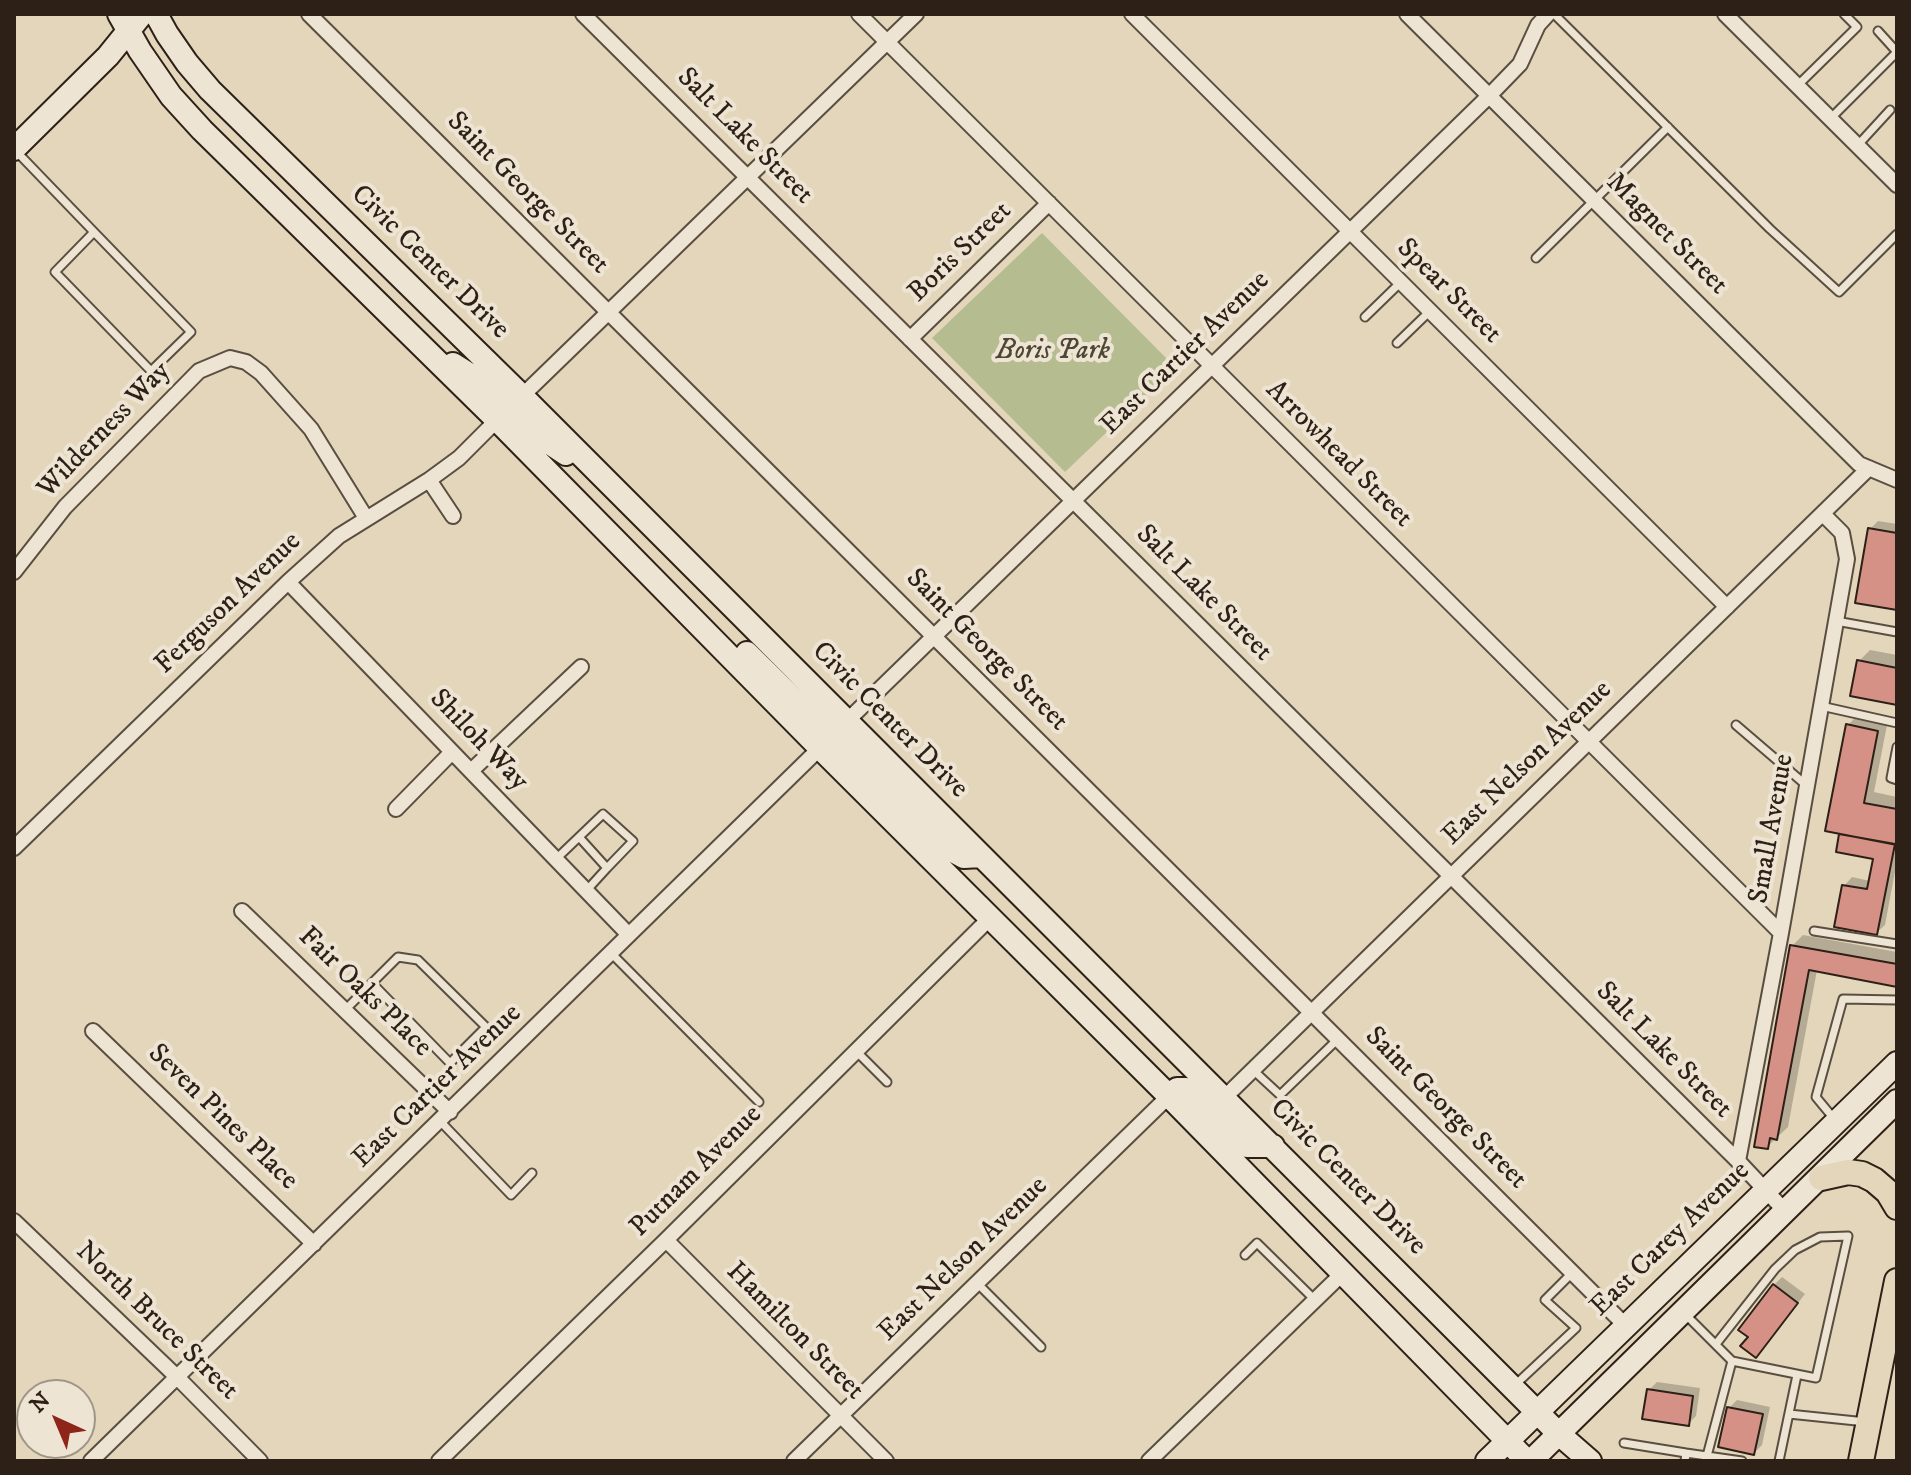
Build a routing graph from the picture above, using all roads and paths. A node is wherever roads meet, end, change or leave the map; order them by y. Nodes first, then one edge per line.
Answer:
1 (156, 14) edge
2 (309, 14) edge
3 (583, 14) edge
4 (859, 14) edge
5 (916, 14) edge
6 (1132, 14) edge
7 (1407, 14) edge
8 (1548, 14) edge
9 (1554, 14) edge
10 (1725, 14) edge
11 (1844, 14) edge
12 (130, 20) edge
13 (1878, 31) dead end
14 (887, 42) junction
15 (1797, 86) junction
16 (1489, 96) junction
17 (1890, 110) dead end
18 (1830, 119) junction
19 (1668, 127) junction
20 (1857, 146) junction
21 (14, 149) edge
22 (747, 178) junction
23 (1897, 185) edge
24 (1594, 201) junction
25 (1049, 203) junction
26 (1350, 231) junction
27 (94, 232) junction
28 (1897, 234) edge
29 (1536, 258) dead end
30 (1401, 282) junction
31 (1430, 311) junction
32 (609, 312) junction
33 (1365, 317) dead end
34 (910, 339) junction
35 (418, 342) junction
36 (1397, 343) dead end
37 (1211, 366) junction
38 (522, 396) junction
39 (497, 420) junction
40 (1869, 468) junction
41 (429, 480) junction
42 (1897, 480) edge
43 (607, 481) junction
44 (1072, 501) junction
45 (1823, 514) junction
46 (453, 516) dead end
47 (366, 518) junction
48 (14, 572) edge
49 (288, 582) junction
50 (1727, 607) junction
51 (691, 617) junction
52 (1836, 621) junction
53 (1897, 632) edge
54 (933, 636) junction
55 (581, 667) dead end
56 (1821, 706) junction
57 (847, 721) junction
58 (1897, 723) edge
59 (1736, 725) dead end
60 (1589, 742) junction
61 (1897, 747) edge
62 (820, 748) junction
63 (452, 752) junction
64 (471, 771) junction
65 (1897, 780) edge
66 (1806, 785) junction
67 (396, 809) dead end
68 (579, 837) junction
69 (14, 848) edge
70 (981, 856) junction
71 (556, 859) junction
72 (607, 868) junction
73 (1450, 877) junction
74 (586, 891) junction
75 (242, 911) dead end
76 (991, 917) junction
77 (1814, 931) dead end
78 (1781, 933) junction
79 (629, 935) junction
80 (1897, 944) edge
81 (611, 953) junction
82 (372, 983) junction
83 (1897, 1000) edge
84 (345, 1010) junction
85 (1311, 1013) junction
86 (93, 1031) dead end
87 (1338, 1039) junction
88 (856, 1051) junction
89 (1897, 1063) edge
90 (1253, 1070) junction
91 (887, 1082) dead end
92 (1169, 1096) junction
93 (1224, 1098) junction
94 (1897, 1101) edge
95 (759, 1102) dead end
96 (445, 1116) junction
97 (1836, 1122) junction
98 (1273, 1146) junction
99 (1738, 1161) junction
100 (532, 1173) dead end
101 (1821, 1178) junction
102 (1765, 1191) junction
103 (1897, 1207) edge
104 (1786, 1212) junction
105 (14, 1221) edge
106 (666, 1240) junction
107 (314, 1244) junction
108 (1245, 1255) dead end
109 (1343, 1273) junction
110 (1573, 1273) junction
111 (1897, 1281) edge
112 (977, 1283) junction
113 (1315, 1300) junction
114 (1683, 1312) junction
115 (1626, 1326) junction
116 (1716, 1344) junction
117 (1041, 1347) dead end
118 (1732, 1361) junction
119 (1797, 1375) junction
120 (177, 1377) junction
121 (1513, 1387) junction
122 (1537, 1411) junction
123 (1789, 1414) junction
124 (841, 1416) junction
125 (1869, 1423) junction
126 (1559, 1434) junction
127 (1507, 1441) junction
128 (1624, 1443) dead end
129 (1707, 1456) junction
130 (1686, 1457) edge
131 (91, 1461) edge
132 (260, 1461) edge
133 (439, 1461) edge
134 (794, 1461) edge
135 (886, 1461) edge
136 (1149, 1461) edge
137 (1487, 1461) edge
138 (1529, 1461) edge
139 (1590, 1461) edge
140 (1742, 1461) edge
141 (1779, 1461) edge
142 (1861, 1461) edge

1 - 38 main road, Civic Center Drive
2 - 32 street, Saint George Street
3 - 22 street, Salt Lake Street
4 - 14 street, Arrowhead Street
5 - 14 street
6 - 26 street, Spear Street
7 - 16 street, Magnet Street
8 - 16 street, East Cartier Avenue
9 - 19 lane
10 - 15 street
11 - 15 lane
12 - 21 main road
12 - 35 main road
13 - 18 lane
14 - 22 street
14 - 25 street, Arrowhead Street
15 - 18 street
16 - 24 street, Magnet Street
16 - 26 street, East Cartier Avenue
17 - 20 lane
18 - 20 street
19 - 24 lane
19 - 28 lane
20 - 23 street
21 - 27 lane
22 - 32 street
22 - 34 street, Salt Lake Street
24 - 29 lane
24 - 40 street, Magnet Street
25 - 34 street, Boris Street
25 - 37 street, Arrowhead Street
26 - 30 street, Spear Street
26 - 37 street, East Cartier Avenue
27 - 27 lane
30 - 31 street, Spear Street
30 - 33 lane
31 - 36 lane
31 - 50 street, Spear Street
32 - 38 street
32 - 54 street, Saint George Street
34 - 44 street, Salt Lake Street
35 - 38 main road
35 - 39 main road
37 - 44 street, East Cartier Avenue
37 - 60 street, Arrowhead Street
38 - 43 main road, Civic Center Drive
39 - 41 street, Ferguson Avenue
39 - 43 main road
39 - 51 main road
40 - 42 street, Magnet Street
40 - 45 street, East Nelson Avenue
41 - 46 street
41 - 47 street, Ferguson Avenue
43 - 57 main road, Civic Center Drive
44 - 54 street, East Cartier Avenue
44 - 73 street, Salt Lake Street
45 - 50 street, East Nelson Avenue
45 - 52 street, Small Avenue
47 - 48 street, Wilderness Way
47 - 49 street, Ferguson Avenue
49 - 63 street, Shiloh Way
49 - 69 street, Ferguson Avenue
50 - 60 street, East Nelson Avenue
51 - 57 main road
51 - 62 main road
52 - 53 lane
52 - 56 street, Small Avenue
54 - 57 street, East Cartier Avenue
54 - 85 street, Saint George Street
55 - 64 street
56 - 58 lane
56 - 66 street, Small Avenue
57 - 70 main road, Civic Center Drive
59 - 66 lane
60 - 73 street, East Nelson Avenue
60 - 78 street, Arrowhead Street
61 - 65 lane
62 - 70 main road
62 - 76 main road
62 - 79 street, East Cartier Avenue
63 - 64 street, Shiloh Way
63 - 67 street
64 - 71 street, Shiloh Way
66 - 78 street, Small Avenue
68 - 71 lane
68 - 72 lane
68 - 72 lane
70 - 93 main road, Civic Center Drive
71 - 74 street, Shiloh Way
72 - 74 lane
73 - 85 street, East Nelson Avenue
73 - 99 street, Salt Lake Street
74 - 79 street, Shiloh Way
75 - 84 street, Fair Oaks Place
76 - 88 street, Putnam Avenue
76 - 92 main road
77 - 80 lane
78 - 99 street, Small Avenue
79 - 81 street, East Cartier Avenue
81 - 95 lane
81 - 96 street, East Cartier Avenue
82 - 82 lane
82 - 84 lane
83 - 97 lane
84 - 96 street, Fair Oaks Place
85 - 87 street, Saint George Street
85 - 90 street, East Nelson Avenue
86 - 107 street, Seven Pines Place
87 - 90 lane
87 - 110 street, Saint George Street
88 - 91 lane
88 - 106 street, Putnam Avenue
89 - 97 main road, East Carey Avenue
90 - 93 street, East Nelson Avenue
92 - 98 main road
92 - 109 main road
92 - 112 street, East Nelson Avenue
93 - 98 main road, Civic Center Drive
94 - 101 main road
96 - 100 lane
96 - 107 street, East Cartier Avenue
97 - 102 main road, East Carey Avenue
98 - 121 main road, Civic Center Drive
99 - 102 street, Salt Lake Street
101 - 103 main road
101 - 104 main road
102 - 104 street, Salt Lake Street
102 - 115 main road, East Carey Avenue
104 - 114 main road
105 - 120 street, North Bruce Street
106 - 124 street, Hamilton Street
106 - 133 street, Putnam Avenue
107 - 120 street, East Cartier Avenue
108 - 113 lane
109 - 113 street
109 - 127 main road
110 - 115 street, Saint George Street
110 - 121 lane
111 - 125 main road
112 - 117 lane
112 - 124 street, East Nelson Avenue
113 - 136 street
114 - 116 lane
114 - 126 main road
115 - 122 main road, East Carey Avenue
116 - 118 lane
116 - 119 lane
118 - 119 lane
118 - 129 lane
119 - 123 lane
120 - 131 street, East Cartier Avenue
120 - 132 street, North Bruce Street
121 - 122 main road, Civic Center Drive
122 - 126 main road, Civic Center Drive
122 - 127 main road, East Carey Avenue
123 - 125 lane
123 - 141 lane
124 - 134 street, East Nelson Avenue
124 - 135 street, Hamilton Street
125 - 142 main road
126 - 138 main road
126 - 139 main road, Civic Center Drive
127 - 137 main road, East Carey Avenue
127 - 138 main road
128 - 130 lane
129 - 130 lane
129 - 140 lane

